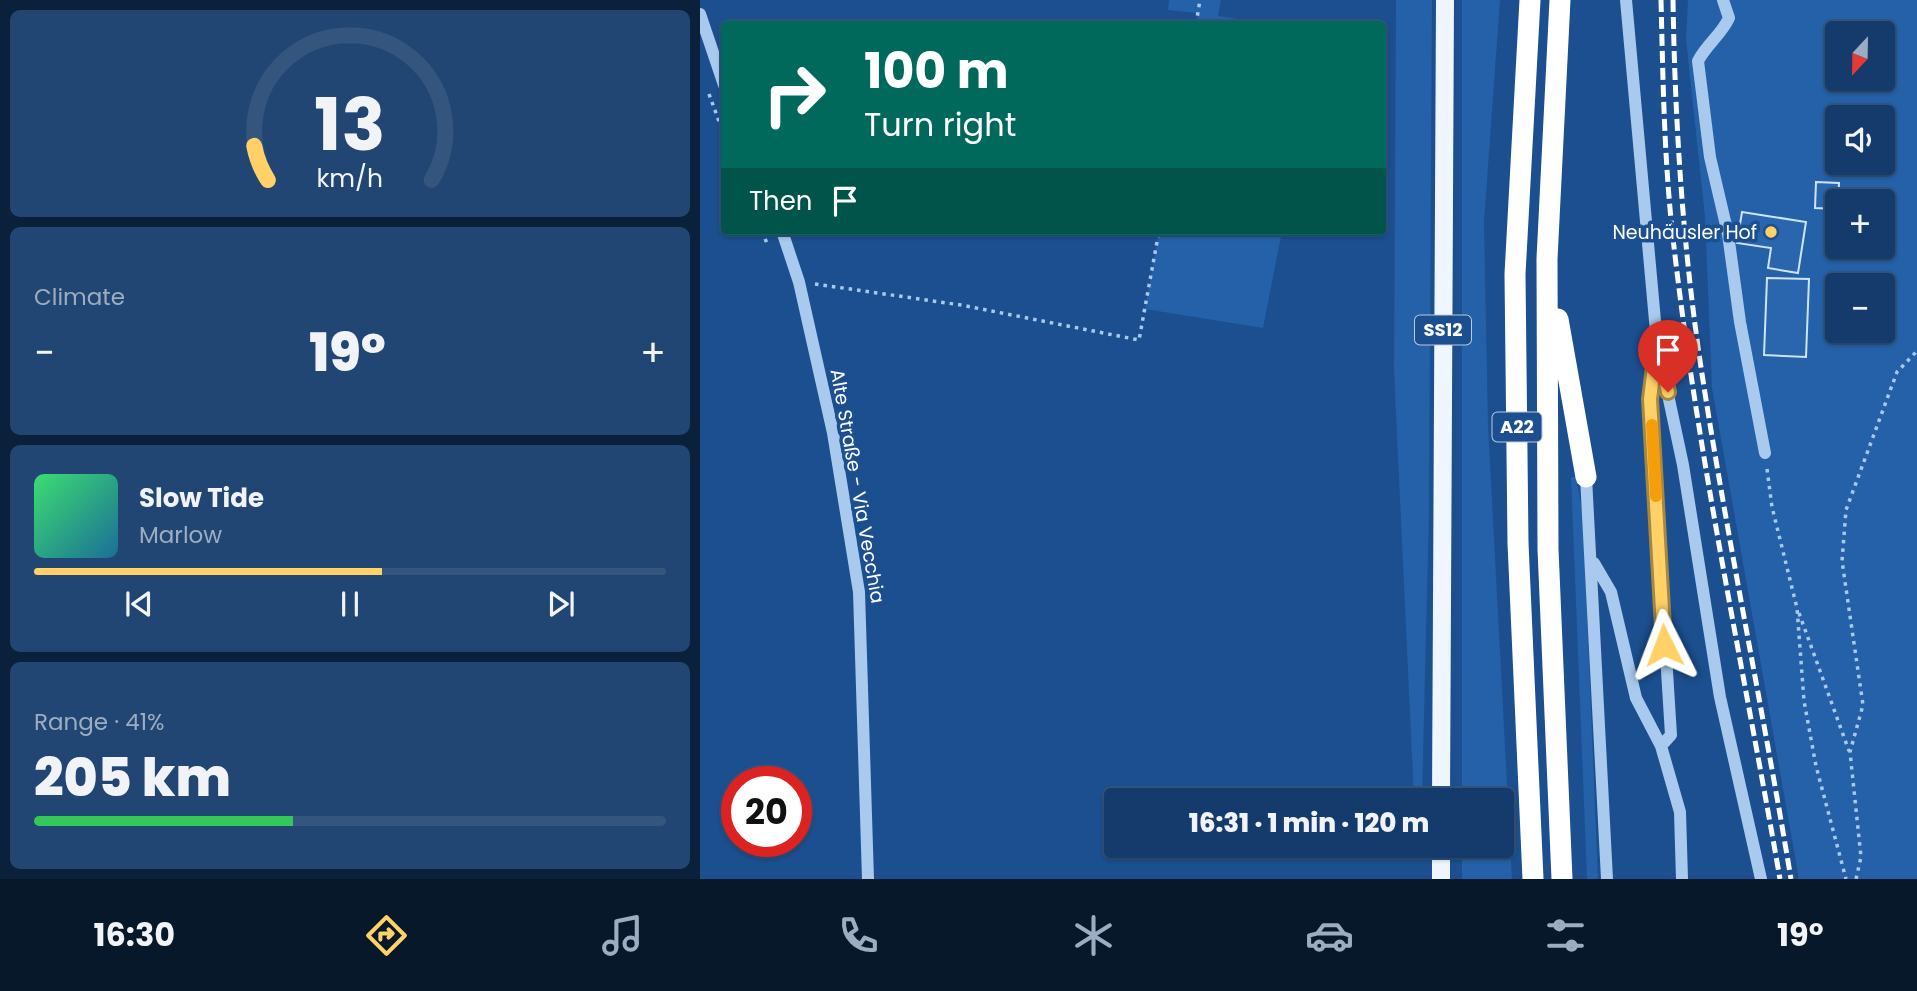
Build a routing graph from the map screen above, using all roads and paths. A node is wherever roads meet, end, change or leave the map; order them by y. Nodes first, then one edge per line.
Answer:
1 (1200, 0) edge
2 (1445, 0) edge
3 (1530, 0) edge
4 (1560, 0) edge
5 (1626, 0) edge
6 (1723, 0) edge
7 (700, 13) edge
8 (1196, 21) edge
9 (721, 76) edge
10 (705, 83) dead end
11 (721, 127) edge
12 (764, 235) edge
13 (783, 235) edge
14 (1158, 235) edge
15 (771, 253) dead end
16 (1547, 259) junction
17 (799, 282) junction
18 (1657, 343) junction
19 (1917, 351) edge
20 (1765, 453) joint
21 (1586, 477) joint
22 (1592, 559) junction
23 (1797, 608) junction
24 (1661, 746) junction
25 (1850, 752) junction
26 (1441, 788) edge
27 (1441, 858) edge
28 (868, 879) edge
29 (1441, 879) edge
30 (1533, 879) edge
31 (1562, 879) edge
32 (1607, 879) edge
33 (1682, 879) edge
34 (1761, 879) edge
35 (1846, 879) edge
36 (1856, 879) edge

1 - 8 path
2 - 26 main road, SS12
3 - 30 highway, A22
4 - 16 highway, A22
5 - 18 street
6 - 20 street
7 - 9 street
10 - 11 path
12 - 15 path
13 - 17 street, Alte Straße - Via Vecchia
14 - 17 path
16 - 21 highway
16 - 31 highway, A22
17 - 28 street, Alte Straße - Via Vecchia
18 - 24 street
18 - 34 street
19 - 25 path
20 - 23 path
21 - 22 street
22 - 24 street
22 - 32 street
23 - 25 path
23 - 35 path
24 - 33 street
25 - 36 path
27 - 29 main road

